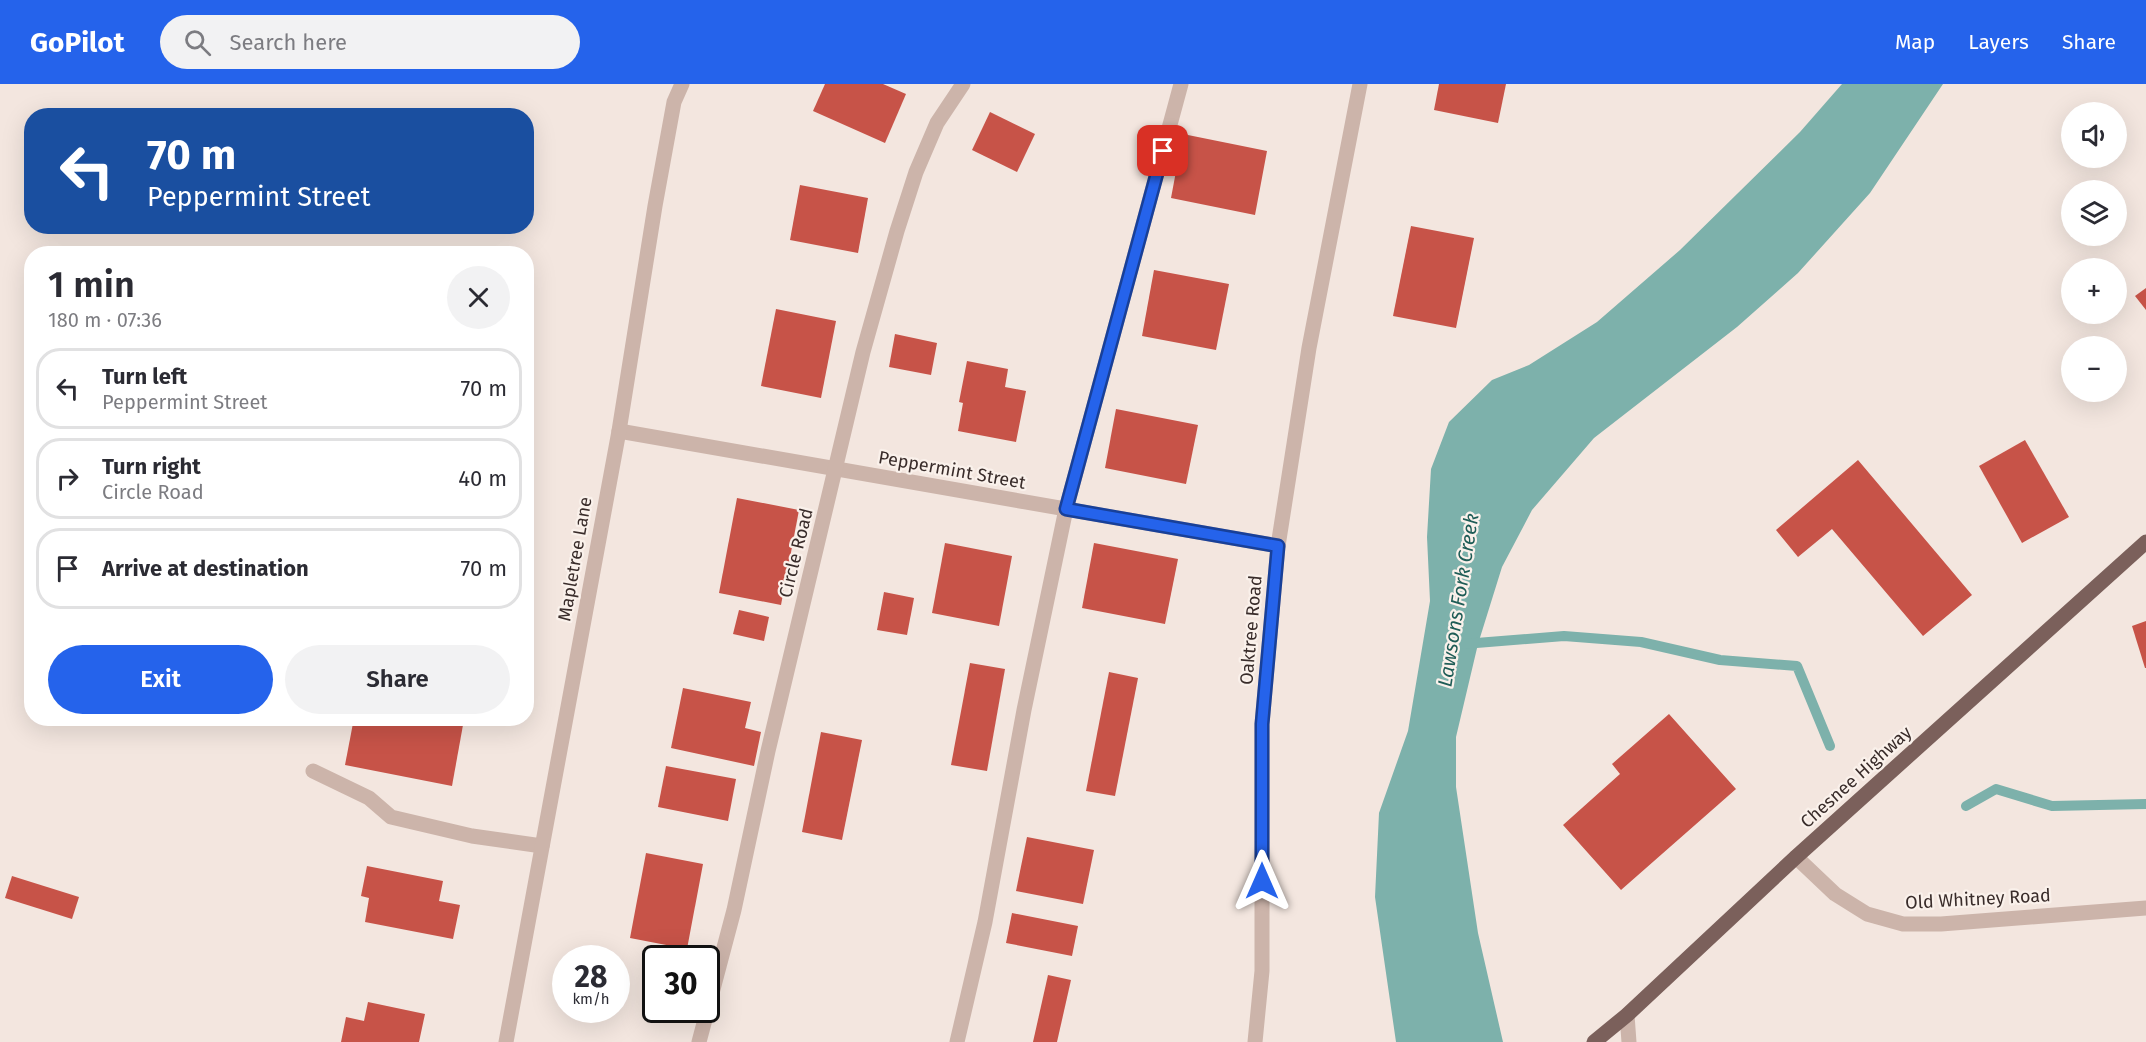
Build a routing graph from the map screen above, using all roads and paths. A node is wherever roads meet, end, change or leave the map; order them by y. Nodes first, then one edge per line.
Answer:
1 (682, 84) edge
2 (963, 84) edge
3 (1181, 84) edge
4 (1360, 84) edge
5 (619, 431) junction
6 (837, 469) junction
7 (1066, 509) junction
8 (2146, 542) edge
9 (1278, 546) junction
10 (313, 771) dead end
11 (542, 846) junction
12 (1796, 857) junction
13 (2146, 908) edge
14 (1627, 1015) junction
15 (506, 1042) edge
16 (699, 1042) edge
17 (957, 1042) edge
18 (1255, 1042) edge
19 (1594, 1042) edge
20 (1629, 1042) edge

1 - 5 street, Mapletree Lane
2 - 6 street, Circle Road
3 - 7 street
4 - 9 street, Oaktree Road
5 - 6 street, Peppermint Street
5 - 11 street, Mapletree Lane
6 - 7 street, Peppermint Street
6 - 16 street, Circle Road
7 - 9 street, Peppermint Street
7 - 17 street
8 - 12 main road, Chesnee Highway
9 - 18 street, Oaktree Road
10 - 11 street
11 - 15 street, Mapletree Lane
12 - 13 street, Old Whitney Road
12 - 14 main road, Chesnee Highway
14 - 19 main road, Chesnee Highway
14 - 20 street

